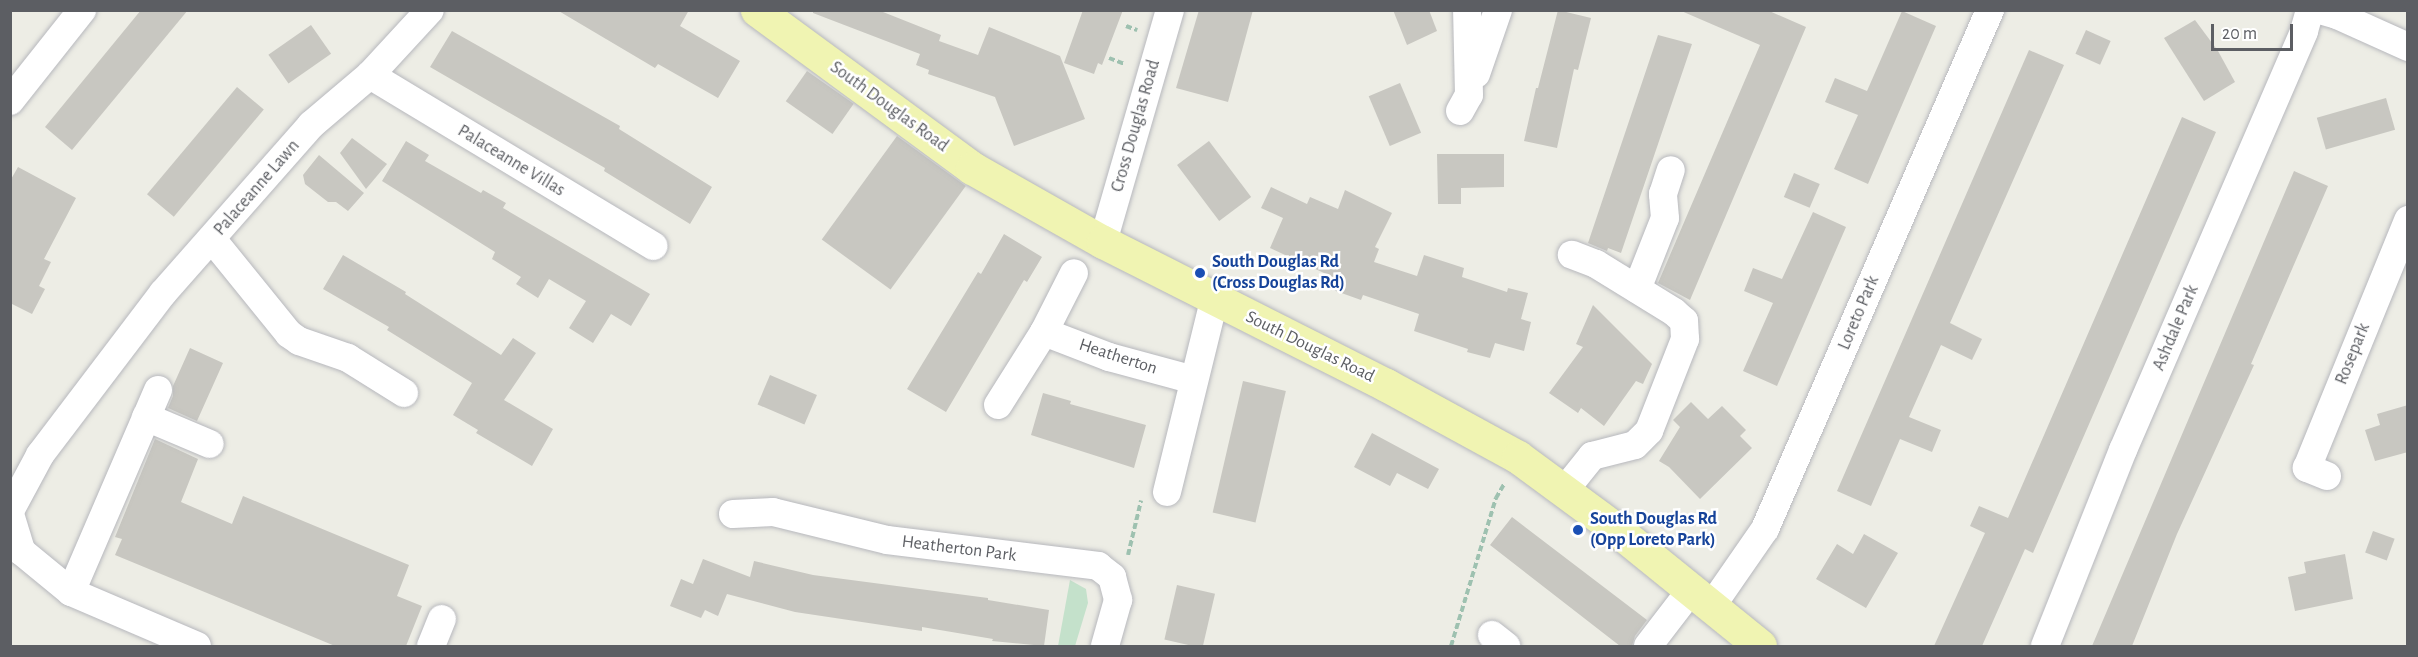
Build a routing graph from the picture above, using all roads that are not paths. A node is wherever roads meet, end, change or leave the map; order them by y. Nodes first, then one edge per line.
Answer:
1 (82, 10) edge
2 (430, 10) edge
3 (757, 10) edge
4 (1170, 10) edge
5 (1467, 10) edge
6 (1498, 10) edge
7 (1990, 10) edge
8 (2310, 10) edge
9 (2320, 10) edge
10 (2408, 47) edge
11 (370, 75) junction
12 (10, 101) edge
13 (1671, 170) dead end
14 (2408, 220) edge
15 (212, 239) junction
16 (1102, 242) junction
17 (653, 246) dead end
18 (1572, 255) dead end
19 (1074, 273) dead end
20 (1637, 289) junction
21 (1214, 300) junction
22 (1044, 332) junction
23 (1194, 380) junction
24 (158, 390) dead end
25 (404, 393) dead end
26 (998, 405) dead end
27 (146, 417) junction
28 (210, 444) dead end
29 (2327, 476) dead end
30 (1564, 491) junction
31 (1154, 497) road end
32 (10, 513) edge
33 (733, 514) dead end
34 (71, 592) junction
35 (1701, 598) junction
36 (442, 619) dead end
37 (197, 646) edge
38 (431, 646) edge
39 (1105, 646) edge
40 (1648, 646) edge
41 (1760, 646) edge
42 (2045, 646) edge

1 - 12 street
2 - 11 street, Palaceanne Lawn
3 - 16 main road, South Douglas Road
4 - 16 street, Cross Douglas Road
5 - 6 street
7 - 35 street, Loreto Park
8 - 42 street, Ashdale Park
9 - 10 street
11 - 15 street, Palaceanne Lawn
11 - 17 street, Palaceanne Villas
13 - 20 street
14 - 29 street, Rosepark
15 - 25 street, Palaceanne Lawn
15 - 32 street
16 - 21 main road, South Douglas Road
18 - 20 street
19 - 22 street
20 - 30 street
21 - 23 street
21 - 30 main road, South Douglas Road
22 - 23 street, Heatherton
22 - 26 street
23 - 31 street
24 - 27 street
27 - 28 street
27 - 34 street
30 - 35 main road, South Douglas Road
32 - 34 street
33 - 39 street, Heatherton Park
34 - 37 street
35 - 40 street, Loreto Park
35 - 41 main road, South Douglas Road
36 - 38 street

